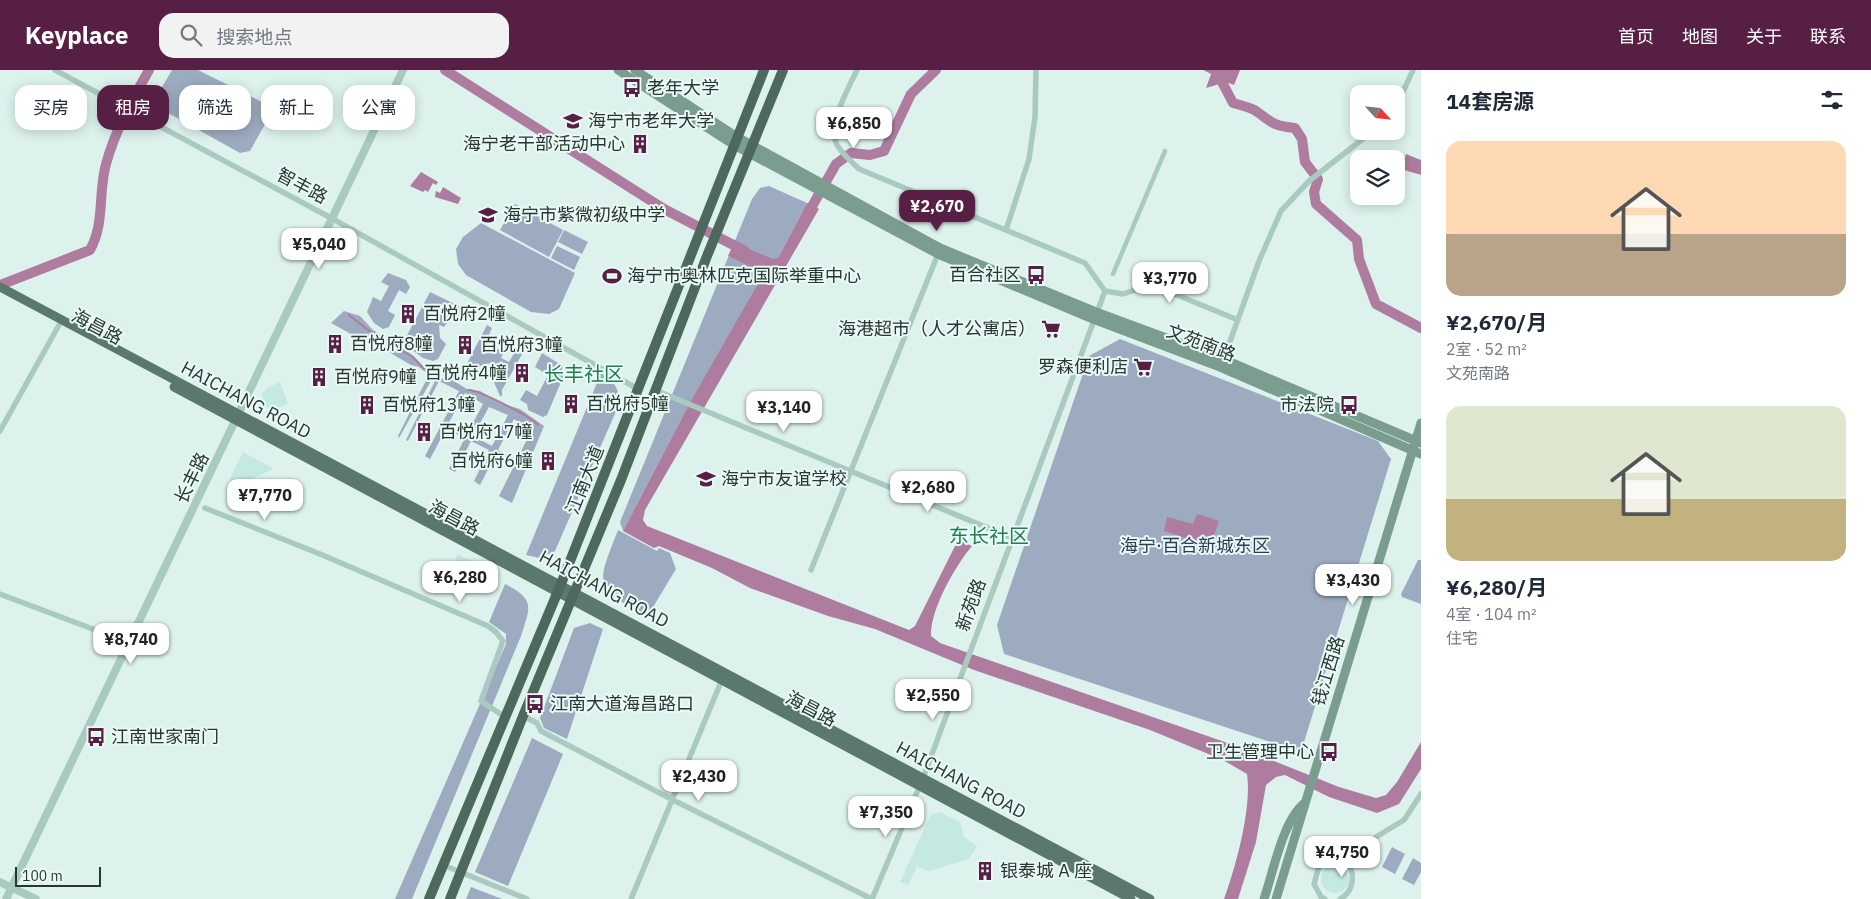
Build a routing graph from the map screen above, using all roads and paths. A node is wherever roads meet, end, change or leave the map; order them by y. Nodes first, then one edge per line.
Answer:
1 (55, 70) edge
2 (403, 70) edge
3 (618, 70) edge
4 (635, 70) edge
5 (764, 70) edge
6 (783, 70) edge
7 (857, 70) edge
8 (1036, 70) edge
9 (1413, 70) edge
10 (1405, 87) edge
11 (1362, 140) edge
12 (736, 141) junction
13 (750, 148) junction
14 (1165, 151) dead end
15 (835, 194) junction
16 (331, 218) junction
17 (1006, 230) junction
18 (938, 254) junction
19 (1113, 274) dead end
20 (0, 287) edge
21 (1105, 291) junction
22 (0, 292) edge
23 (12, 296) junction
24 (1095, 316) junction
25 (1238, 320) junction
26 (59, 325) junction
27 (1222, 363) junction
28 (638, 389) junction
29 (655, 390) junction
30 (237, 418) junction
31 (1421, 423) edge
32 (0, 431) edge
33 (1418, 442) edge
34 (1417, 452) edge
35 (851, 470) junction
36 (205, 508) dead end
37 (1012, 538) junction
38 (811, 570) dead end
39 (559, 588) junction
40 (0, 594) edge
41 (574, 595) junction
42 (130, 643) junction
43 (723, 676) junction
44 (523, 716) junction
45 (505, 717) junction
46 (921, 781) junction
47 (1421, 794) edge
48 (671, 799) junction
49 (1305, 803) junction
50 (1347, 860) junction
51 (443, 865) junction
52 (461, 873) junction
53 (0, 882) edge
54 (12, 888) junction
55 (6, 899) edge
56 (36, 899) edge
57 (429, 899) edge
58 (450, 899) edge
59 (527, 899) edge
60 (631, 899) edge
61 (872, 899) edge
62 (1131, 899) edge
63 (1150, 899) edge
64 (1264, 899) edge
65 (1276, 899) edge
66 (1324, 899) edge
67 (1340, 899) edge

1 - 16 street, 智丰路
2 - 16 street, 长丰路
3 - 12 main road
4 - 12 main road
5 - 12 highway, 江南大道
6 - 13 highway, 江南大道
7 - 17 street
8 - 17 street
9 - 10 street
11 - 25 street
12 - 13 main road
12 - 28 highway, 江南大道
13 - 15 main road
13 - 29 highway, 江南大道
14 - 19 street
15 - 18 main road, 文苑南路
15 - 24 main road, 文苑南路
16 - 28 street, 智丰路
16 - 30 street, 长丰路
17 - 21 street
18 - 24 main road, 文苑南路
18 - 35 street
20 - 23 main road, 海昌路
21 - 24 street, 新苑路
21 - 25 street
22 - 23 main road, 海昌路
23 - 26 main road, 海昌路
23 - 30 main road, HAICHANG ROAD
24 - 27 main road, 文苑南路
24 - 37 street, 新苑路
25 - 27 street
26 - 30 main road, 海昌路
26 - 32 street
27 - 33 main road, 文苑南路
27 - 34 main road, 文苑南路
28 - 39 highway, 江南大道
29 - 35 street
29 - 41 highway, 江南大道
30 - 39 main road, HAICHANG ROAD
30 - 42 street, 长丰路
31 - 33 main road, 钱江西路
33 - 34 main road, 钱江西路
34 - 49 main road, 钱江西路
35 - 37 street
35 - 38 street
36 - 45 street
37 - 46 street, 新苑路
39 - 41 main road
39 - 45 highway, 江南大道
40 - 42 street
41 - 43 main road
41 - 44 highway, 江南大道
42 - 54 street, 长丰路
43 - 46 main road, HAICHANG ROAD
43 - 48 street
44 - 48 street
44 - 52 highway, 江南大道
45 - 51 highway, 江南大道
46 - 61 street, 新苑路
46 - 62 main road
46 - 63 main road, HAICHANG ROAD
47 - 50 street
48 - 60 street
48 - 61 street
49 - 64 main road
49 - 65 main road, 钱江西路
50 - 66 street
50 - 67 street
51 - 52 street
51 - 57 highway, 江南大道
52 - 58 highway, 江南大道
52 - 59 street
53 - 54 street
54 - 55 street, 长丰路
54 - 56 street

